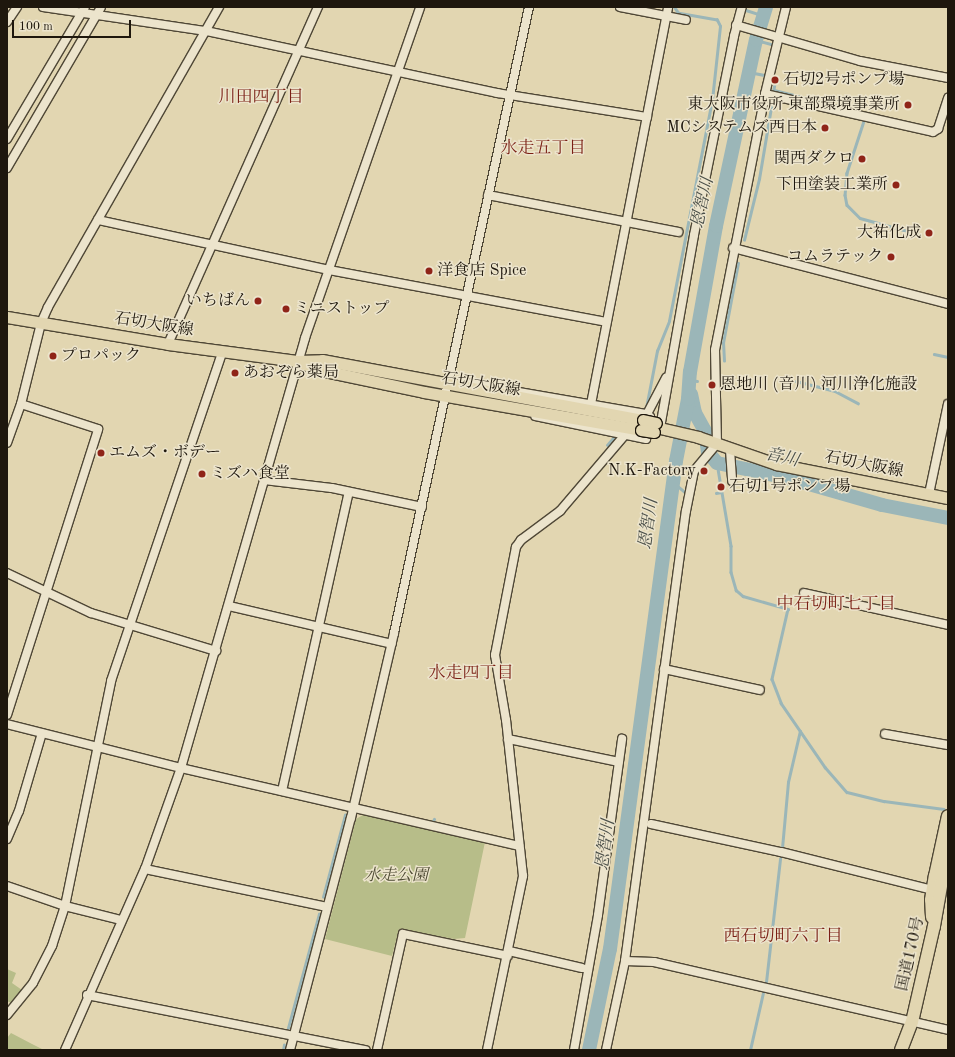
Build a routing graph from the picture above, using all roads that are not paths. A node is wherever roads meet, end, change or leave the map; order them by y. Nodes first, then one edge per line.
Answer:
1 (17, 7) edge
2 (43, 7) edge
3 (101, 7) edge
4 (219, 7) edge
5 (318, 7) edge
6 (420, 7) edge
7 (529, 7) edge
8 (620, 7) edge
9 (668, 7) edge
10 (742, 7) edge
11 (786, 7) edge
12 (84, 10) edge
13 (96, 15) junction
14 (666, 16) junction
15 (686, 20) dead end
16 (7, 22) edge
17 (738, 26) junction
18 (206, 31) junction
19 (777, 36) junction
20 (299, 50) junction
21 (397, 73) junction
22 (948, 78) edge
23 (510, 94) junction
24 (765, 94) junction
25 (948, 98) edge
26 (647, 117) junction
27 (7, 139) edge
28 (7, 168) edge
29 (488, 195) junction
30 (98, 220) junction
31 (626, 222) junction
32 (678, 232) dead end
33 (212, 245) junction
34 (733, 248) junction
35 (329, 270) junction
36 (467, 298) junction
37 (948, 304) edge
38 (7, 316) edge
39 (606, 322) junction
40 (41, 323) junction
41 (168, 344) junction
42 (223, 351) junction
43 (297, 362) junction
44 (670, 372) junction
45 (448, 383) junction
46 (446, 396) junction
47 (21, 404) junction
48 (591, 404) junction
49 (948, 404) edge
50 (510, 406) junction
51 (644, 422) junction
52 (658, 428) junction
53 (625, 435) junction
54 (7, 443) edge
55 (717, 444) junction
56 (730, 455) junction
57 (264, 480) junction
58 (732, 481) dead end
59 (349, 492) junction
60 (929, 494) junction
61 (948, 498) edge
62 (422, 507) junction
63 (7, 573) edge
64 (46, 593) junction
65 (804, 594) dead end
66 (229, 606) junction
67 (131, 625) junction
68 (948, 625) edge
69 (319, 626) junction
70 (392, 644) junction
71 (216, 651) junction
72 (664, 669) junction
73 (760, 690) dead end
74 (7, 716) edge
75 (7, 724) edge
76 (42, 733) junction
77 (885, 734) dead end
78 (508, 739) junction
79 (622, 740) dead end
80 (948, 745) edge
81 (98, 747) junction
82 (619, 762) junction
83 (181, 768) junction
84 (282, 791) junction
85 (353, 807) junction
86 (948, 816) edge
87 (651, 824) dead end
88 (7, 839) edge
89 (519, 846) junction
90 (948, 848) edge
91 (145, 868) junction
92 (948, 874) edge
93 (7, 886) edge
94 (941, 895) edge
95 (65, 906) junction
96 (327, 907) junction
97 (122, 920) junction
98 (934, 926) junction
99 (508, 954) junction
100 (625, 961) junction
101 (582, 968) dead end
102 (87, 995) junction
103 (7, 1015) edge
104 (912, 1022) junction
105 (948, 1030) edge
106 (292, 1038) junction
107 (65, 1050) edge
108 (290, 1050) edge
109 (366, 1050) edge
110 (377, 1050) edge
111 (487, 1050) edge
112 (574, 1050) edge
113 (606, 1050) edge
114 (901, 1050) edge
115 (910, 1050) edge

1 - 16 street
2 - 12 street
3 - 13 street
4 - 18 street
5 - 20 street
6 - 21 street
7 - 23 street
8 - 14 street
9 - 14 street
10 - 17 street
11 - 19 street
12 - 13 street
12 - 27 street
13 - 18 street
13 - 28 street
14 - 15 street
14 - 26 street
17 - 19 street
17 - 44 street
18 - 20 street
18 - 30 street
19 - 22 street
19 - 24 street
20 - 21 street
20 - 33 street
21 - 23 street
21 - 35 street
23 - 26 street
23 - 29 street
24 - 25 street
24 - 34 street
26 - 31 street
29 - 31 street
29 - 36 street
30 - 33 street
30 - 40 street
31 - 32 street
31 - 39 street
33 - 35 street
33 - 41 street
34 - 37 street
34 - 55 street
35 - 36 street
35 - 43 street
36 - 39 street
36 - 45 street
38 - 40 main road, 石切大阪線
39 - 48 street
40 - 41 main road, 石切大阪線
40 - 47 street
41 - 42 main road, 石切大阪線
42 - 43 main road, 石切大阪線
42 - 67 street
43 - 45 main road, 石切大阪線
43 - 46 main road, 石切大阪線
43 - 57 street
44 - 51 street
44 - 52 street
45 - 46 street
45 - 48 street
45 - 51 main road, 石切大阪線
46 - 50 main road, 石切大阪線
46 - 62 street
47 - 54 street
47 - 64 street
48 - 51 street
49 - 60 street
50 - 51 main road, 石切大阪線
50 - 53 street
51 - 52 main road, 石切大阪線, bridge
51 - 53 street
52 - 55 main road, 石切大阪線
53 - 78 street
55 - 56 main road, 石切大阪線
55 - 72 street
56 - 58 street
56 - 60 main road, 石切大阪線
57 - 59 street
57 - 66 street
59 - 62 street
59 - 69 street
60 - 61 main road, 石切大阪線
62 - 70 street
63 - 64 street
64 - 67 street
64 - 74 street
65 - 68 street
66 - 69 street
66 - 71 street
67 - 71 street
67 - 81 street
69 - 70 street
69 - 84 street
70 - 85 street
71 - 83 street
72 - 73 street
72 - 100 street
75 - 76 street
76 - 81 street
76 - 88 street
77 - 80 street
78 - 82 street
78 - 89 street
79 - 82 street
81 - 83 street
81 - 95 street
82 - 112 street
83 - 84 street
83 - 91 street
84 - 85 street
85 - 89 street
85 - 96 street
86 - 94 highway
87 - 94 street
89 - 99 street
90 - 94 highway
91 - 96 street
91 - 97 street
92 - 94 highway
93 - 95 street
94 - 98 highway
94 - 98 highway
95 - 97 street
95 - 103 street
96 - 106 street
97 - 102 street
98 - 104 highway, 国道170号
99 - 101 street
99 - 110 street
99 - 111 street
100 - 104 street
100 - 113 street
102 - 106 street
102 - 107 street
104 - 105 street
104 - 114 highway, 国道170号
104 - 115 highway, 国道170号
106 - 108 street
106 - 109 street

